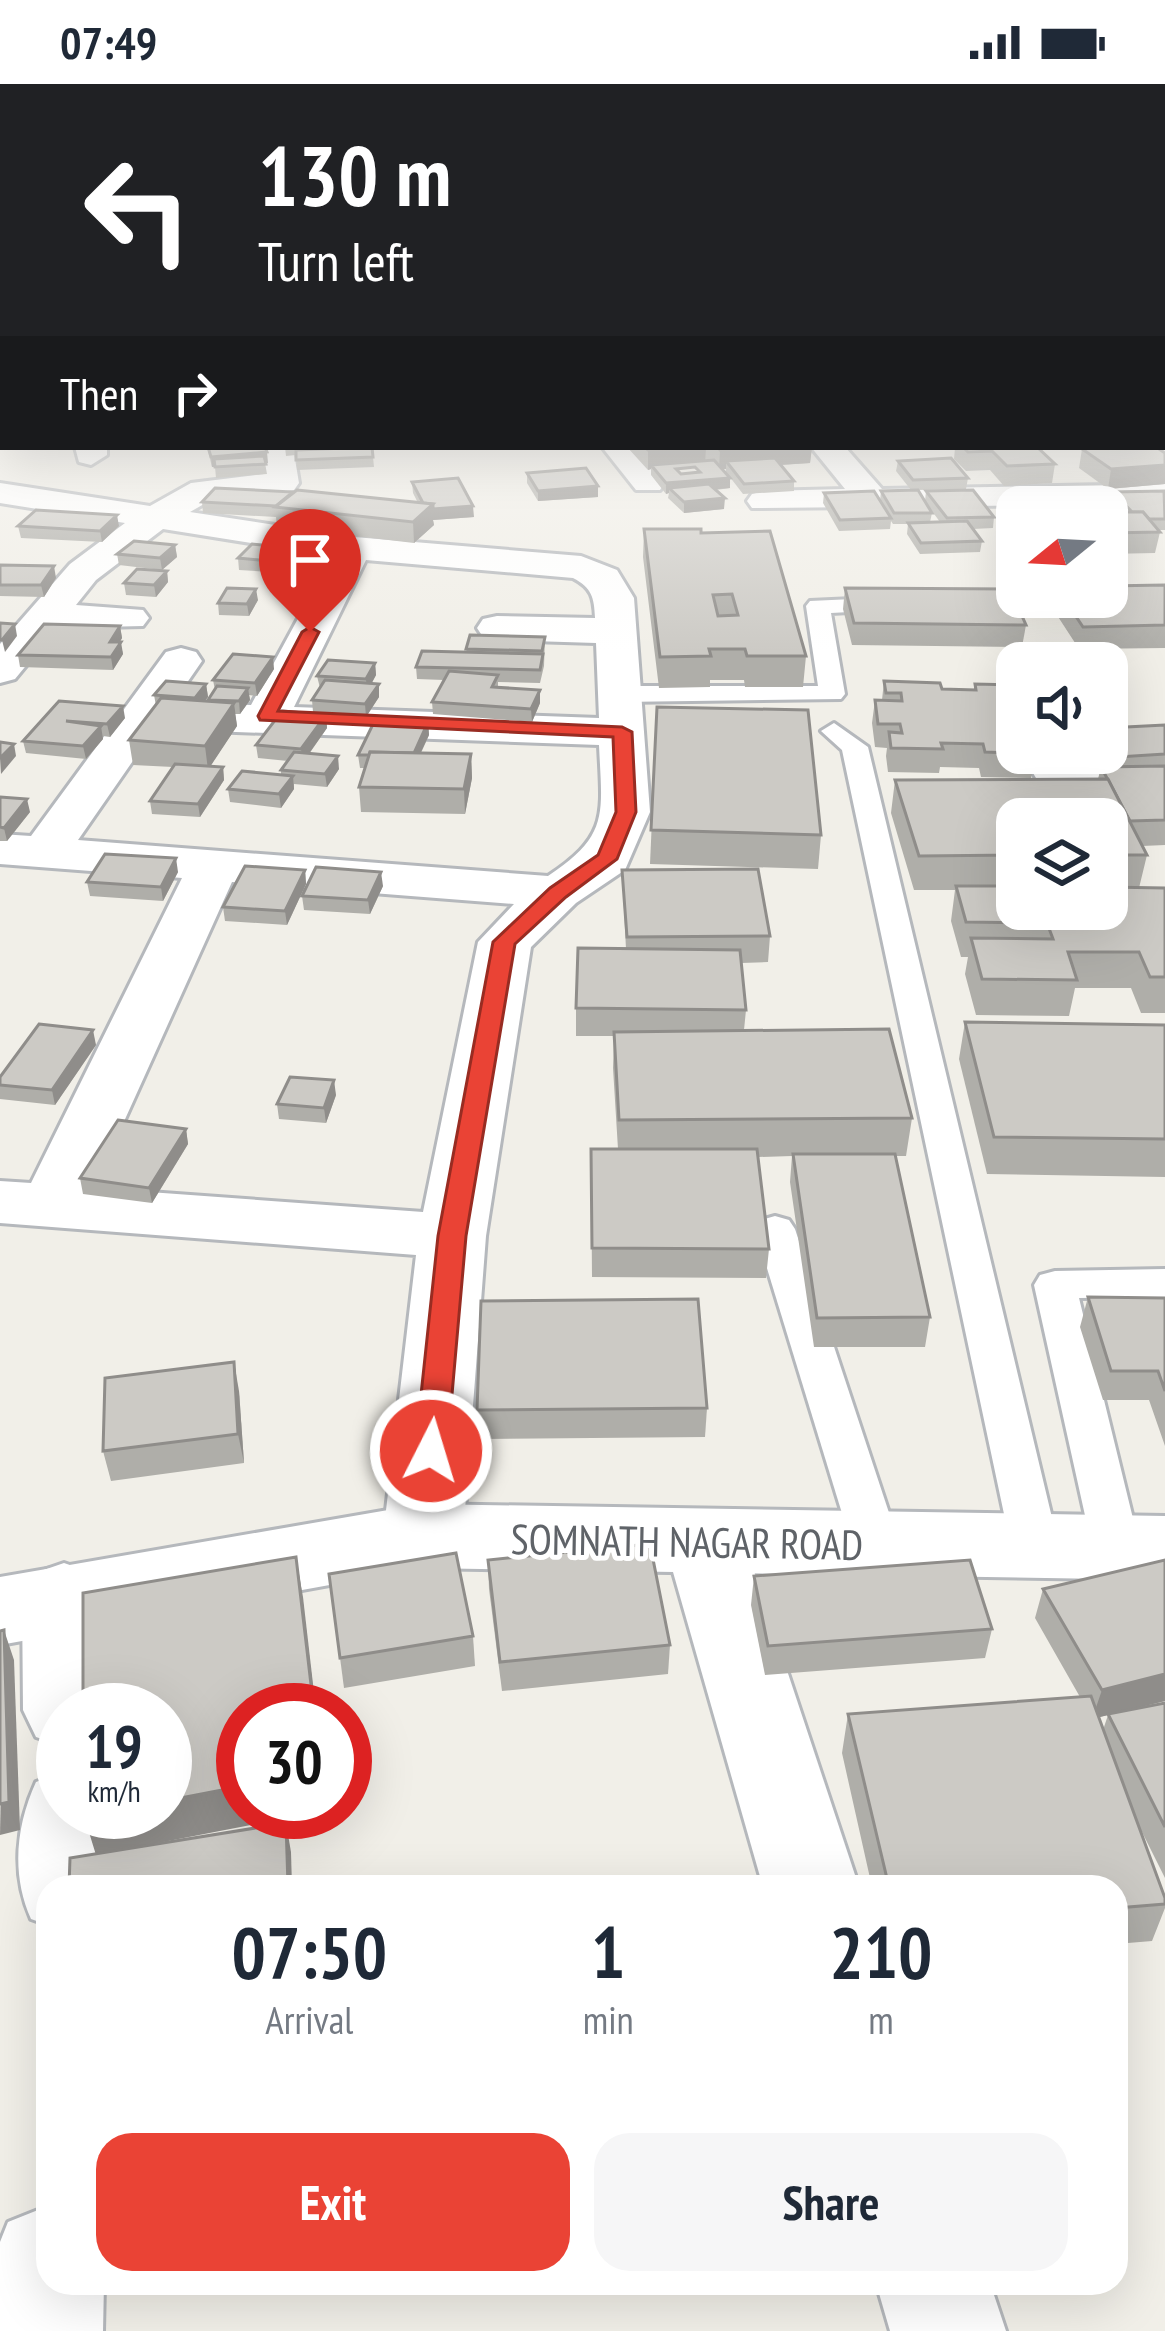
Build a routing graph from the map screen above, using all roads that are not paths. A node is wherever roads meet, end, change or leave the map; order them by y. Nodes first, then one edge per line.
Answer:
1 (277, 450) edge
2 (621, 450) edge
3 (830, 450) edge
4 (1059, 459) dead end
5 (648, 482) edge
6 (1095, 486) edge
7 (1165, 494) edge
8 (1128, 495) edge
9 (996, 497) edge
10 (872, 499) junction
11 (7, 500) edge
12 (764, 501) edge
13 (158, 516) junction
14 (354, 548) junction
15 (914, 604) edge
16 (625, 609) junction
17 (46, 616) junction
18 (129, 618) dead end
19 (497, 628) dead end
20 (181, 661) dead end
21 (0, 670) edge
22 (621, 713) junction
23 (145, 715) junction
24 (267, 716) junction
25 (834, 730) dead end
26 (1092, 774) edge
27 (1165, 776) edge
28 (23, 851) edge
29 (215, 863) junction
30 (558, 892) junction
31 (25, 1205) edge
32 (775, 1229) dead end
33 (452, 1236) junction
34 (1165, 1283) edge
35 (423, 1536) junction
36 (705, 1544) junction
37 (876, 1546) junction
38 (1035, 1547) junction
39 (1140, 1547) edge
40 (32, 1604) edge
41 (58, 1683) edge
42 (68, 1839) edge
43 (66, 1875) edge
44 (807, 1875) edge
45 (47, 2295) edge
46 (936, 2295) edge
47 (45, 2331) edge
48 (947, 2331) edge

1 - 13 street
2 - 5 street
3 - 10 street
4 - 6 street
7 - 8 street
9 - 10 street
10 - 12 street
11 - 13 street
13 - 14 street
13 - 17 street
14 - 16 street
14 - 24 street
15 - 22 lane
16 - 19 street
16 - 22 street
17 - 18 street
17 - 21 street
20 - 23 street
22 - 24 street
22 - 30 street
23 - 24 street
23 - 28 street
25 - 38 lane
26 - 27 street
28 - 29 street
29 - 30 street
29 - 31 street
30 - 33 street
31 - 33 street
32 - 37 lane
33 - 35 street
34 - 39 lane
35 - 36 street, SOMNATH NAGAR ROAD
35 - 40 street, SOMNATH NAGAR ROAD
36 - 37 street, SOMNATH NAGAR ROAD
36 - 44 street
37 - 38 street, SOMNATH NAGAR ROAD
38 - 39 street, SOMNATH NAGAR ROAD
40 - 41 street
42 - 43 street
45 - 47 street
46 - 48 street

